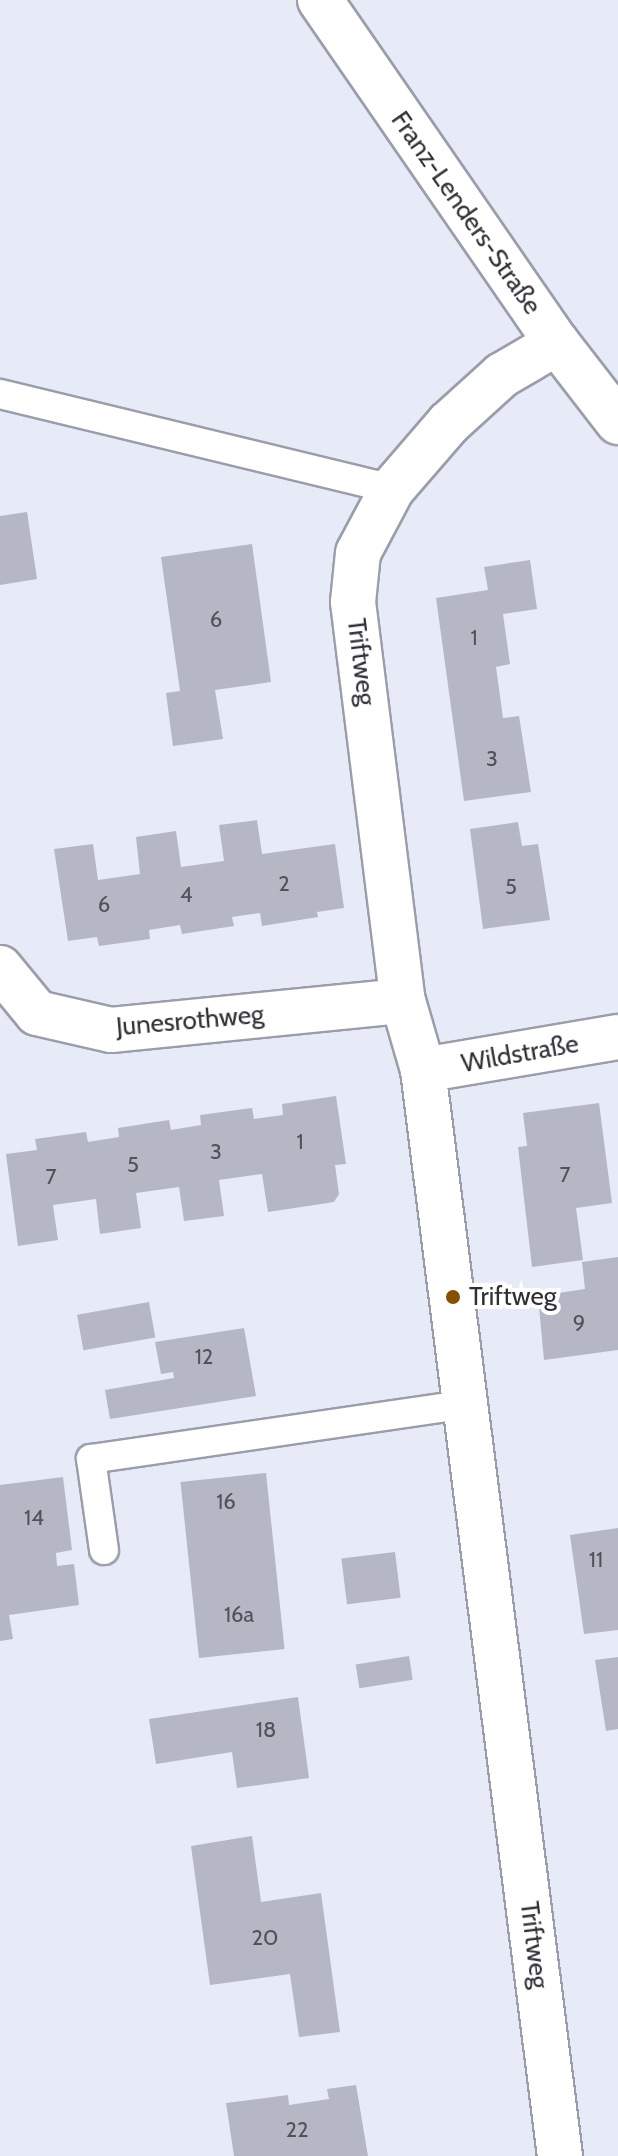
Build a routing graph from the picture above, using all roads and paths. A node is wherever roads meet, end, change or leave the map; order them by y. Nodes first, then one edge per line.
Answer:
1 (320, 0) edge
2 (557, 343) junction
3 (0, 394) edge
4 (618, 422) edge
5 (392, 489) junction
6 (0, 968) edge
7 (403, 1001) junction
8 (618, 1037) edge
9 (423, 1070) junction
10 (466, 1404) junction
11 (104, 1550) dead end
12 (560, 2156) edge

1 - 2 street, Franz-Lenders-Straße
2 - 4 street, Franz-Lenders-Straße
2 - 5 street, Triftweg
3 - 5 lane
5 - 7 street, Triftweg
6 - 7 street, Junesrothweg
7 - 9 street, Triftweg
8 - 9 street, Wildstraße
9 - 10 street, Triftweg
10 - 11 lane
10 - 12 street, Triftweg

